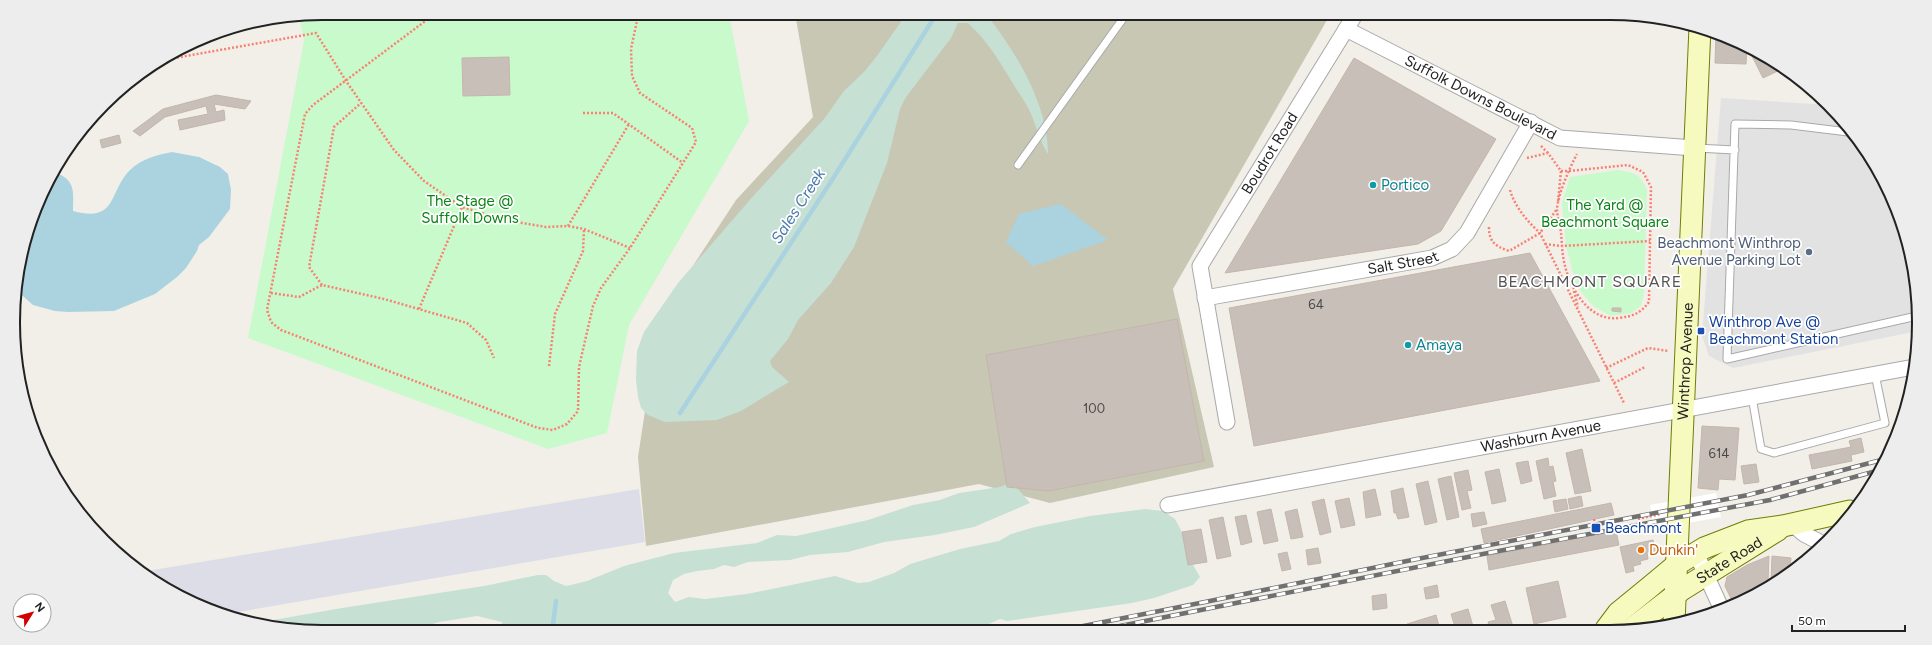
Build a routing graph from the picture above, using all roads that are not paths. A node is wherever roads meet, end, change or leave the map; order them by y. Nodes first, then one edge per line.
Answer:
1 (1122, 20) edge
2 (1352, 20) edge
3 (1346, 29) junction
4 (1700, 34) edge
5 (1531, 122) junction
6 (1844, 131) edge
7 (1694, 148) junction
8 (1735, 150) junction
9 (1018, 165) dead end
10 (1205, 298) junction
11 (1912, 317) edge
12 (1908, 368) edge
13 (1875, 374) junction
14 (1752, 397) junction
15 (1683, 410) junction
16 (1227, 422) dead end
17 (1168, 505) dead end
18 (1845, 512) edge
19 (1787, 525) junction
20 (1818, 541) edge
21 (1696, 553) junction
22 (1676, 565) junction
23 (1706, 574) junction
24 (1675, 595) junction
25 (1719, 604) edge
26 (1674, 618) edge
27 (1639, 623) edge
28 (1610, 625) edge

1 - 9 lane
2 - 3 street, Boudrot Road
3 - 5 street, Suffolk Downs Boulevard
3 - 10 street, Boudrot Road
4 - 7 main road, Winthrop Avenue
5 - 7 street, Suffolk Downs Boulevard
5 - 10 street, Salt Street
6 - 8 lane
7 - 8 lane
7 - 15 main road, Winthrop Avenue
8 - 11 lane
10 - 16 street, Boudrot Road
12 - 13 street, Washburn Avenue
13 - 14 street, Washburn Avenue
13 - 14 lane
14 - 15 street, Washburn Avenue
15 - 17 street, Washburn Avenue
15 - 22 main road, Winthrop Avenue
18 - 19 main road, State Road
19 - 20 street
19 - 21 main road, State Road
19 - 23 main road, State Road
21 - 22 main road, State Road
21 - 23 street
22 - 24 main road, Winthrop Avenue
22 - 28 main road, State Road
23 - 24 main road, State Road
23 - 25 street
24 - 26 main road, Winthrop Avenue
24 - 27 main road, State Road

